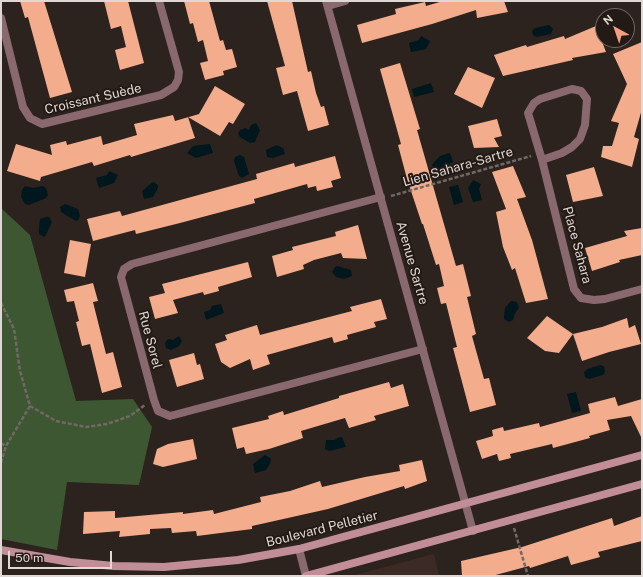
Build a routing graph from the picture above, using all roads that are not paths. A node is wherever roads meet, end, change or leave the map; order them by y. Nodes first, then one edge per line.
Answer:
1 (159, 1) edge
2 (345, 1) edge
3 (327, 4) edge
4 (1, 18) edge
5 (541, 157) junction
6 (381, 197) junction
7 (642, 289) edge
8 (423, 349) junction
9 (642, 455) edge
10 (642, 484) edge
11 (465, 504) junction
12 (473, 531) junction
13 (299, 549) junction
14 (1, 550) edge
15 (306, 576) edge

1 - 4 street, Croissant Suède
2 - 3 street
3 - 6 street, Avenue Sartre
5 - 5 street, Place Sahara
5 - 7 street, Place Sahara
6 - 8 street, Avenue Sartre
6 - 8 street, Rue Sorel
8 - 11 street, Avenue Sartre
9 - 11 street, Boulevard Pelletier
10 - 12 street
11 - 12 street, Avenue Sartre
11 - 13 street, Boulevard Pelletier
12 - 15 street
13 - 14 street, Boulevard Pelletier
13 - 15 street

